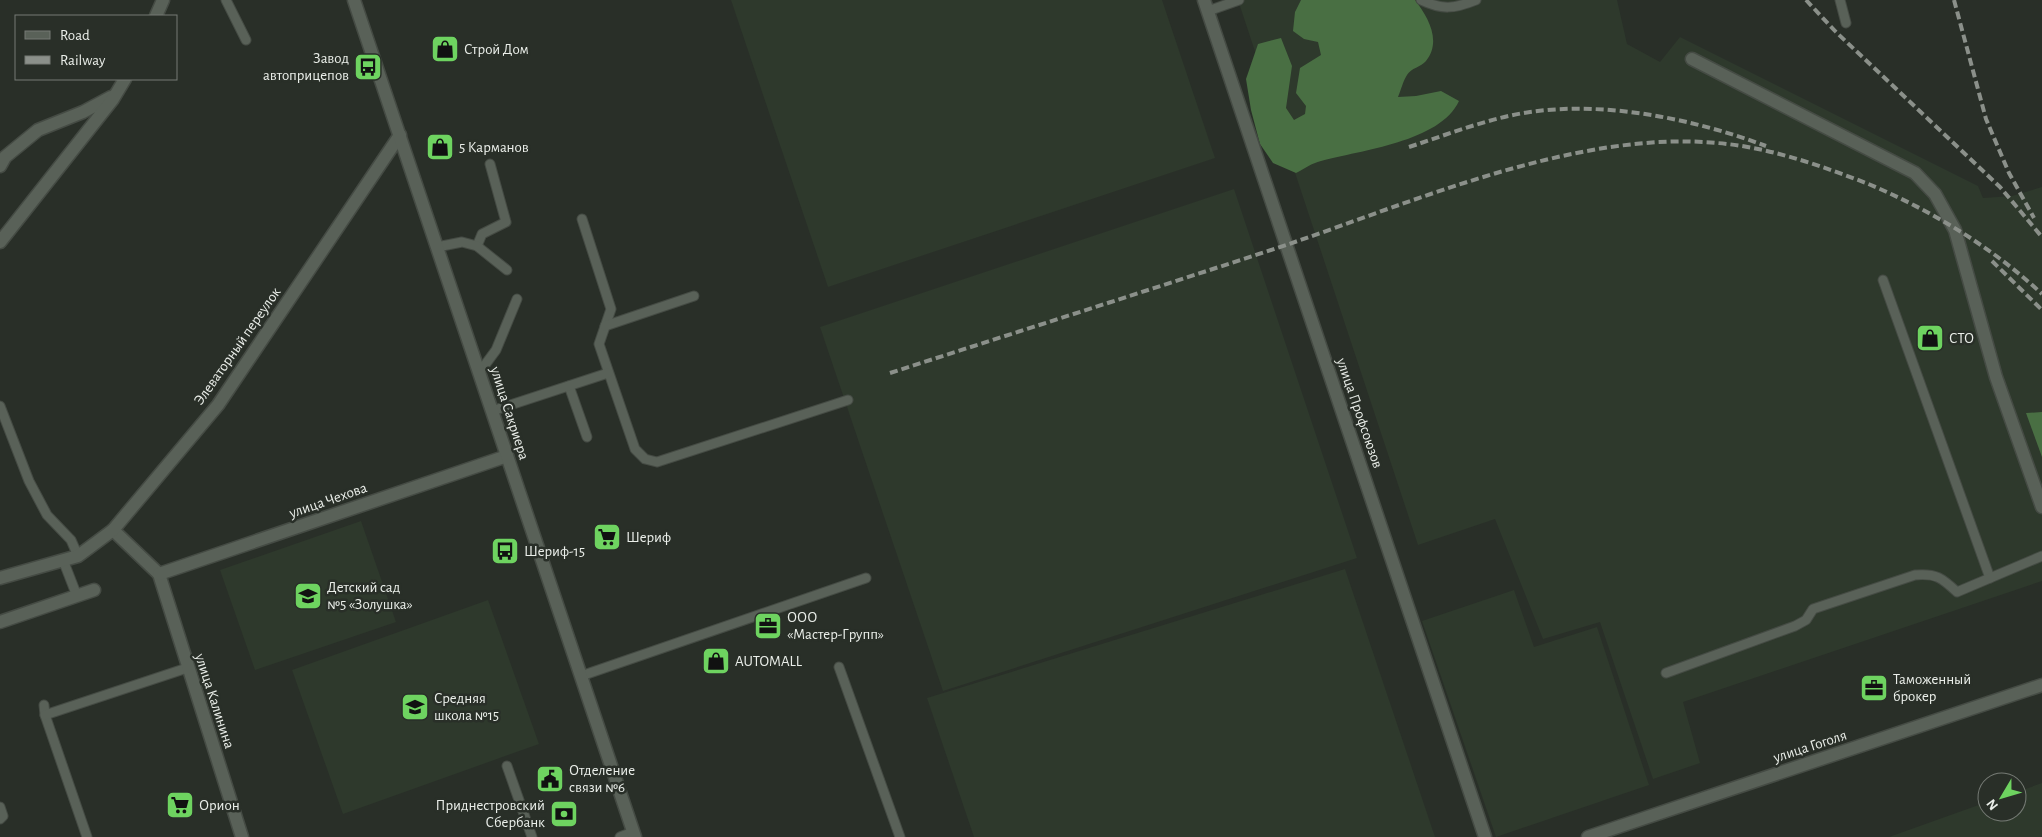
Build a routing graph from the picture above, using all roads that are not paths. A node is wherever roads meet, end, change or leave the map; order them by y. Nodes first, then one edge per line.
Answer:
1 (163, 0) edge
2 (226, 0) edge
3 (354, 0) edge
4 (1239, 0) edge
5 (1421, 0) edge
6 (1476, 0) edge
7 (1840, 0) edge
8 (1206, 6) edge
9 (156, 15) edge
10 (1846, 23) dead end
11 (246, 40) dead end
12 (1692, 59) dead end
13 (124, 80) edge
14 (116, 94) junction
15 (400, 135) junction
16 (490, 164) dead end
17 (0, 166) edge
18 (582, 219) dead end
19 (0, 242) edge
20 (478, 246) junction
21 (437, 247) junction
22 (508, 270) dead end
23 (1883, 280) dead end
24 (694, 296) dead end
25 (517, 299) dead end
26 (606, 326) junction
27 (479, 373) junction
28 (608, 373) junction
29 (569, 386) junction
30 (848, 400) dead end
31 (0, 406) edge
32 (492, 410) junction
33 (587, 437) dead end
34 (507, 456) junction
35 (2042, 507) edge
36 (113, 530) junction
37 (78, 556) junction
38 (2042, 556) edge
39 (63, 560) junction
40 (159, 574) junction
41 (0, 578) edge
42 (866, 578) dead end
43 (1990, 578) junction
44 (94, 590) dead end
45 (76, 596) junction
46 (0, 622) edge
47 (839, 667) dead end
48 (187, 668) junction
49 (1666, 673) dead end
50 (581, 676) junction
51 (2042, 685) edge
52 (44, 705) dead end
53 (45, 715) junction
54 (507, 766) dead end
55 (0, 807) edge
56 (0, 819) edge
57 (634, 835) edge
58 (87, 837) edge
59 (242, 837) edge
60 (532, 837) edge
61 (620, 837) edge
62 (900, 837) edge
63 (1485, 837) edge
64 (1588, 837) edge

1 - 9 street
2 - 11 lane
3 - 15 street, улица Сакриера
4 - 8 lane
5 - 6 lane
7 - 10 lane
8 - 63 street, улица Профсоюзов
12 - 35 street
13 - 14 street
14 - 17 street
14 - 19 street
15 - 21 street, улица Сакриера
15 - 36 street, Элеваторный переулок
16 - 20 lane
18 - 26 lane
20 - 21 lane
20 - 22 lane
21 - 27 street, улица Сакриера
23 - 43 lane
24 - 26 lane
25 - 27 lane
26 - 28 lane
27 - 32 street, улица Сакриера
28 - 29 lane
28 - 30 lane
29 - 32 lane
29 - 33 lane
31 - 37 lane
32 - 34 street, улица Сакриера
34 - 40 street, улица Чехова
34 - 50 street, улица Сакриера
36 - 37 street, Элеваторный переулок
36 - 40 street
37 - 39 street
38 - 43 lane
39 - 41 street
39 - 45 lane
40 - 48 street, улица Калинина
42 - 50 lane
43 - 49 lane
44 - 45 street
45 - 46 street
47 - 62 lane
48 - 53 lane
48 - 59 street, улица Калинина
50 - 57 street, улица Сакриера
51 - 64 street, улица Гоголя
52 - 53 lane
53 - 58 lane
54 - 60 lane
55 - 56 lane
57 - 61 lane

